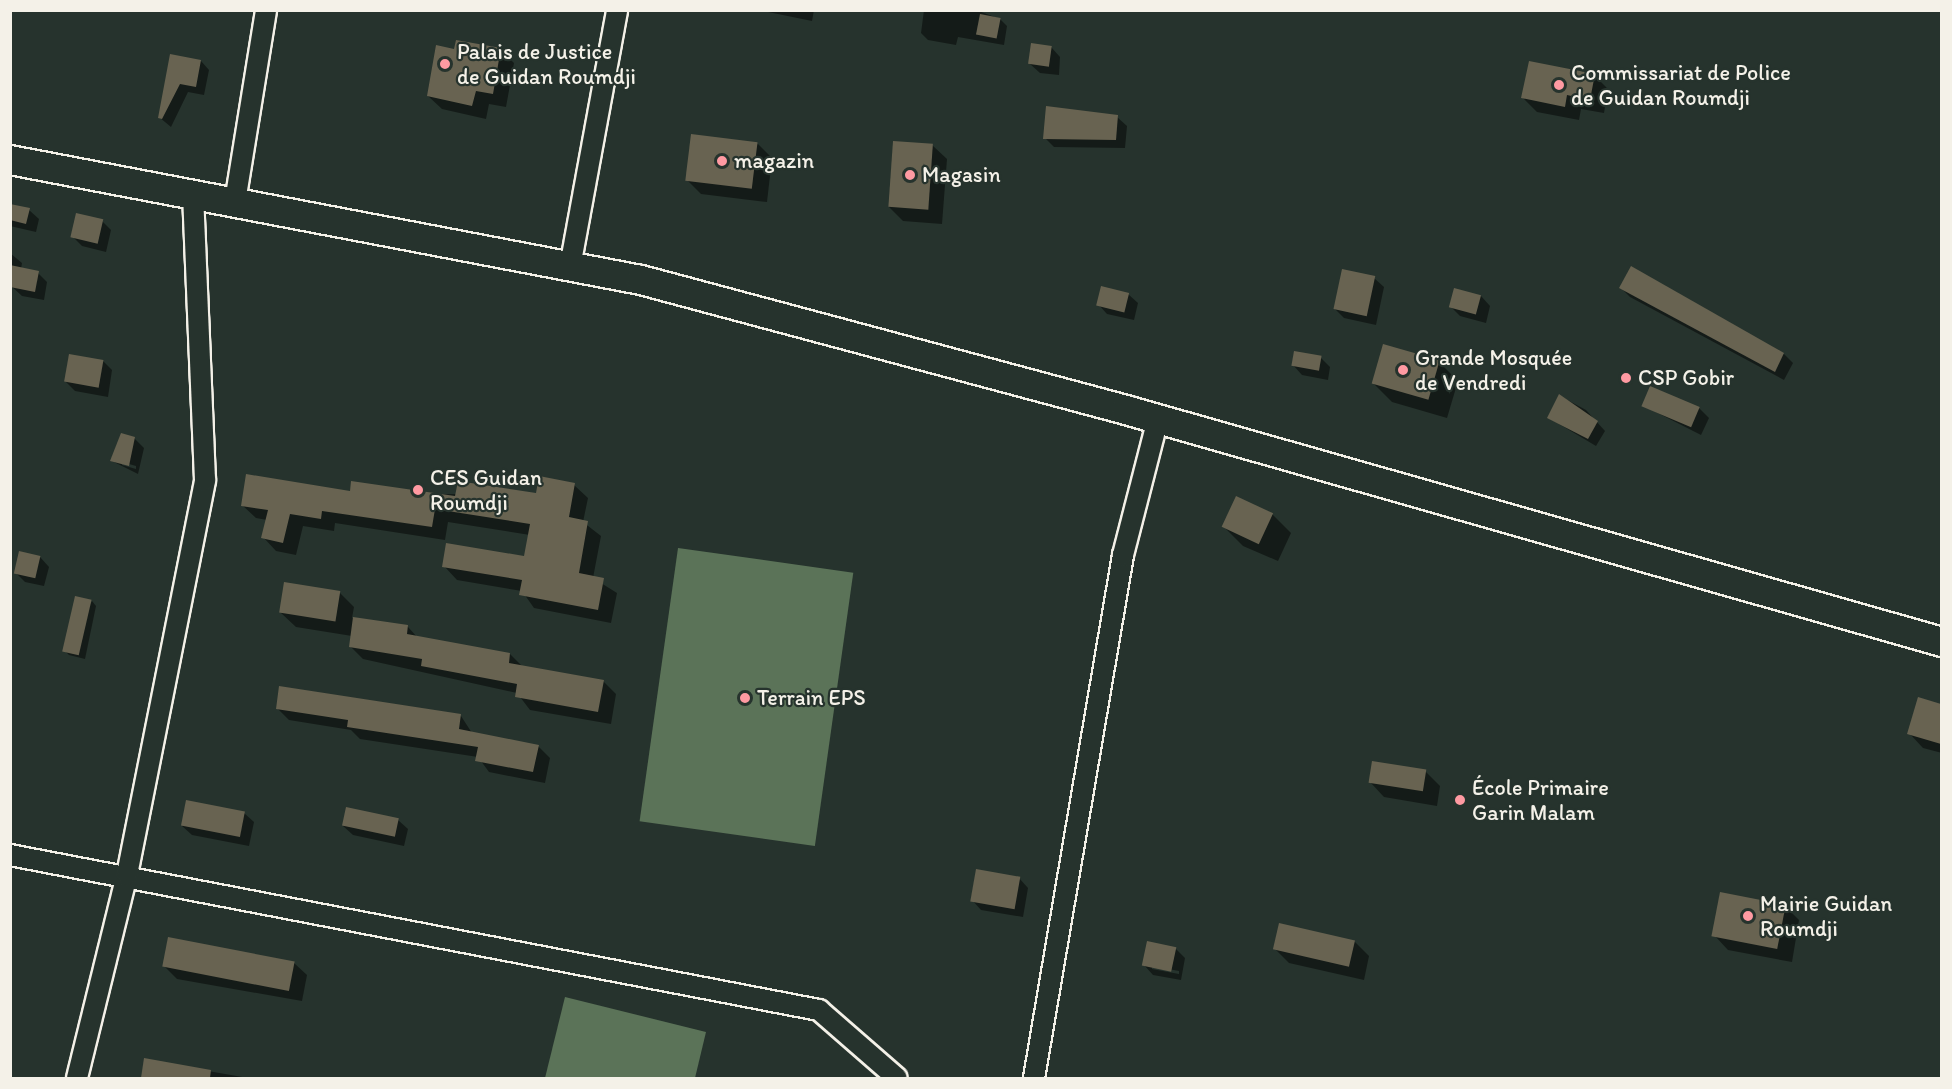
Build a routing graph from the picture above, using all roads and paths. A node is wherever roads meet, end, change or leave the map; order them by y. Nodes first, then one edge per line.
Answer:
1 (266, 10) edge
2 (617, 10) edge
3 (10, 160) edge
4 (193, 194) junction
5 (235, 202) junction
6 (570, 267) junction
7 (1158, 419) junction
8 (1941, 642) edge
9 (10, 855) edge
10 (127, 875) junction
11 (78, 1078) edge
12 (897, 1078) edge
13 (1034, 1078) edge

1 - 5 street
2 - 6 street
3 - 4 highway
4 - 5 highway
4 - 10 street
5 - 6 highway
6 - 7 highway
7 - 8 highway
7 - 13 street
9 - 10 street
10 - 11 street
10 - 12 street

